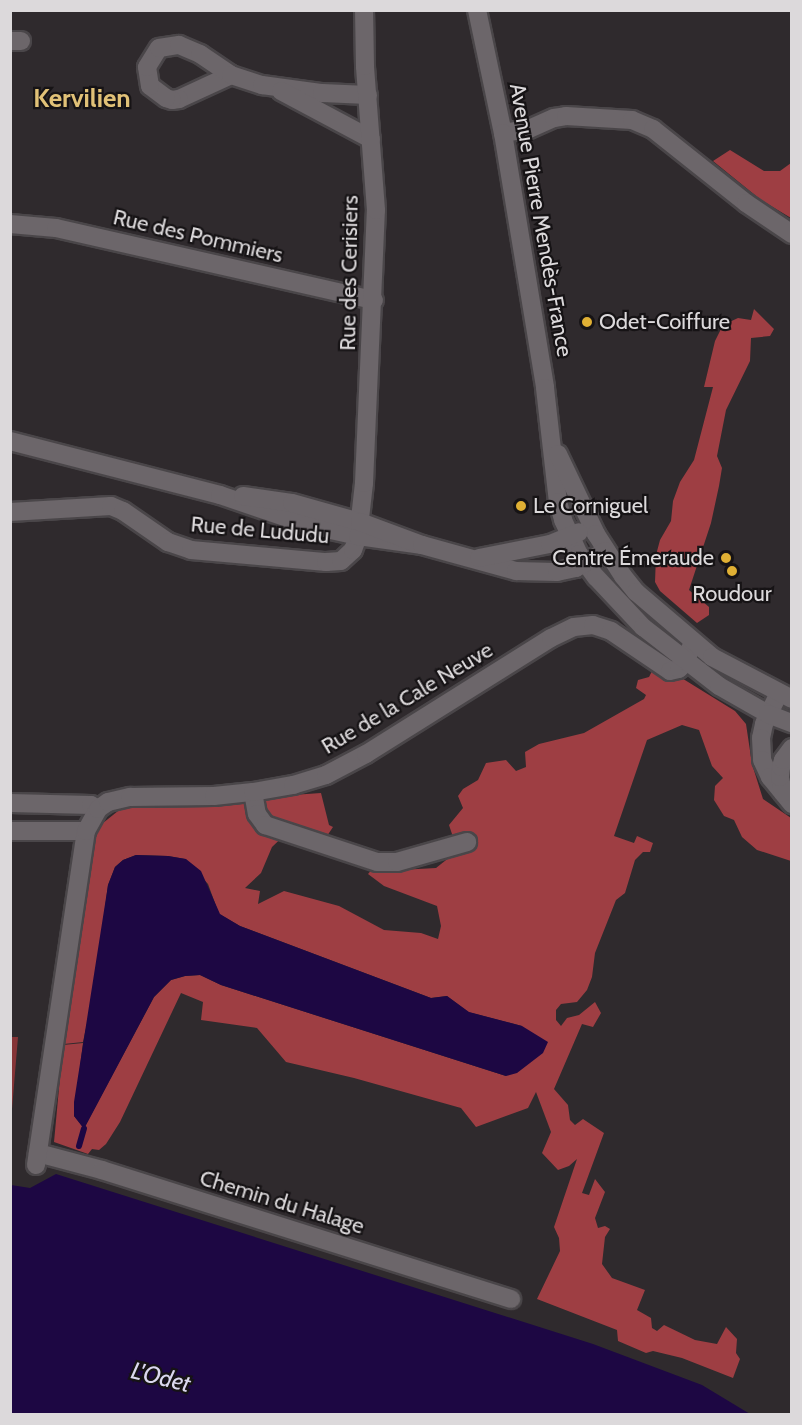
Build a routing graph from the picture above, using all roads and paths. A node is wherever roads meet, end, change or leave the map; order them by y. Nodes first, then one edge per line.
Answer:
1 (364, 10) edge
2 (477, 10) edge
3 (231, 75) dead end
4 (277, 89) junction
5 (368, 95) junction
6 (503, 133) junction
7 (371, 139) junction
8 (10, 224) edge
9 (792, 234) edge
10 (374, 300) junction
11 (552, 438) junction
12 (13, 442) edge
13 (10, 512) edge
14 (592, 526) junction
15 (359, 529) junction
16 (570, 536) junction
17 (606, 551) junction
18 (478, 558) junction
19 (585, 564) junction
20 (692, 642) junction
21 (686, 662) junction
22 (725, 666) junction
23 (785, 696) edge
24 (768, 714) junction
25 (792, 723) edge
26 (792, 748) edge
27 (253, 792) junction
28 (788, 799) edge
29 (10, 803) edge
30 (98, 809) junction
31 (10, 831) edge
32 (86, 831) junction
33 (467, 842) dead end
34 (96, 1151) dead end
35 (102, 1170) junction
36 (511, 1299) dead end

1 - 5 street, Rue des Cerisiers
2 - 6 street, Avenue Pierre Mendès-France
3 - 4 street
4 - 5 street
4 - 7 street
5 - 7 street, Rue des Cerisiers
6 - 9 street
6 - 11 street, Avenue Pierre Mendès-France
7 - 10 street, Rue des Cerisiers
8 - 10 street, Rue des Pommiers
10 - 15 street, Rue des Cerisiers
11 - 14 street, Avenue Pierre Mendès-France
11 - 16 street, Avenue Pierre Mendès-France
12 - 15 street
13 - 15 street, Rue de Lududu
14 - 16 street
14 - 17 street, Avenue Pierre Mendès-France
15 - 18 street
16 - 18 street
16 - 19 street, Avenue Pierre Mendès-France
17 - 19 street
17 - 20 street, Avenue Pierre Mendès-France
18 - 19 street
19 - 21 street, Avenue Pierre Mendès-France
20 - 21 street
20 - 22 street, Avenue Pierre Mendès-France
21 - 22 street, Rue de la Cale Neuve
21 - 24 street, Avenue Pierre Mendès-France
21 - 27 street, Rue de la Cale Neuve
22 - 23 street, Avenue Pierre Mendès-France
23 - 24 street
24 - 25 street, Avenue Pierre Mendès-France
24 - 28 street
26 - 28 street
27 - 30 street, Rue de la Cale Neuve
27 - 33 street
29 - 30 street
30 - 32 street
31 - 32 street
32 - 35 street, Chemin du Halage
34 - 35 street
35 - 36 street, Chemin du Halage

